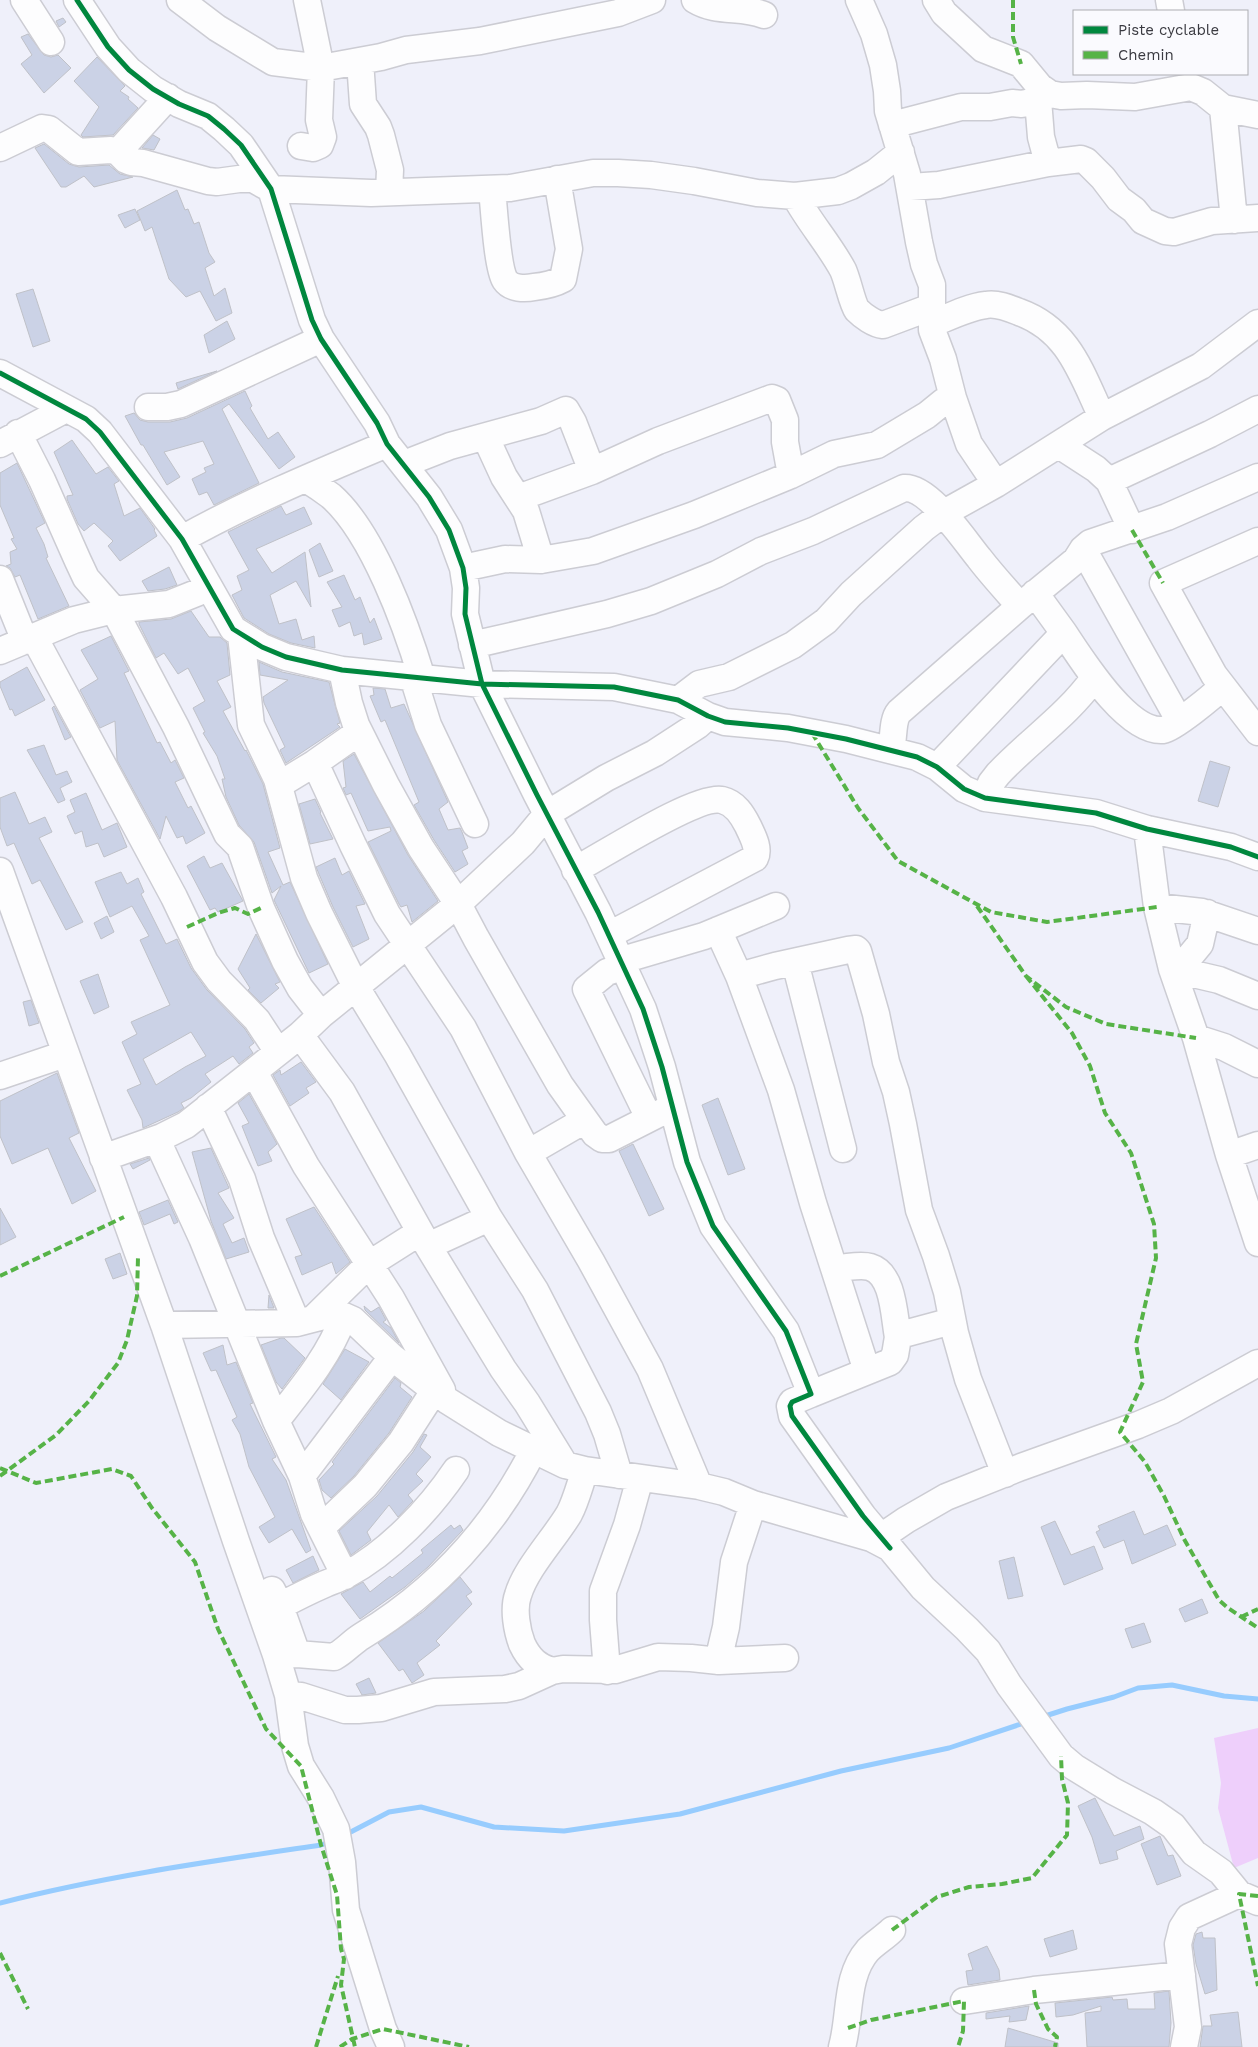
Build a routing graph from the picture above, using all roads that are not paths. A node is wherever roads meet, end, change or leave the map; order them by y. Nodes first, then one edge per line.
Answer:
1 (24, 0) edge
2 (77, 0) edge
3 (180, 0) edge
4 (307, 0) edge
5 (652, 0) edge
6 (695, 0) edge
7 (859, 0) edge
8 (936, 0) edge
9 (764, 15) dead end
10 (51, 42) dead end
11 (360, 61) junction
12 (321, 68) junction
13 (1179, 81) edge
14 (1044, 97) junction
15 (168, 98) junction
16 (1223, 108) junction
17 (1258, 115) edge
18 (892, 125) junction
19 (301, 146) dead end
20 (0, 148) edge
21 (118, 152) junction
22 (900, 152) junction
23 (1048, 163) junction
24 (557, 179) junction
25 (910, 187) junction
26 (492, 189) junction
27 (271, 190) junction
28 (389, 192) junction
29 (795, 196) junction
30 (1246, 219) edge
31 (932, 315) junction
32 (1258, 323) edge
33 (321, 339) junction
34 (0, 373) edge
35 (953, 398) junction
36 (148, 407) dead end
37 (66, 409) junction
38 (1258, 409) edge
39 (1102, 417) junction
40 (9, 438) edge
41 (486, 438) junction
42 (388, 444) junction
43 (1059, 445) junction
44 (404, 464) junction
45 (592, 471) junction
46 (791, 474) junction
47 (1258, 477) edge
48 (306, 479) junction
49 (1108, 482) junction
50 (996, 484) junction
51 (518, 498) junction
52 (944, 513) junction
53 (1132, 530) junction
54 (182, 538) junction
55 (1258, 541) edge
56 (1083, 549) junction
57 (541, 560) junction
58 (463, 568) junction
59 (0, 579) edge
60 (209, 588) junction
61 (1027, 599) junction
62 (114, 610) junction
63 (1064, 634) junction
64 (241, 635) junction
65 (29, 639) junction
66 (472, 645) junction
67 (0, 651) edge
68 (342, 670) junction
69 (418, 677) junction
70 (1094, 678) junction
71 (482, 684) junction
72 (1222, 687) junction
73 (678, 700) junction
74 (708, 716) junction
75 (1179, 720) junction
76 (359, 732) junction
77 (1258, 732) edge
78 (891, 750) junction
79 (315, 763) junction
80 (938, 767) junction
81 (278, 785) junction
82 (985, 798) junction
83 (547, 814) junction
84 (475, 824) dead end
85 (1147, 829) junction
86 (1258, 858) edge
87 (575, 870) junction
88 (0, 871) edge
89 (458, 904) junction
90 (776, 906) dead end
91 (1157, 907) junction
92 (1206, 913) junction
93 (9, 926) edge
94 (718, 930) junction
95 (1258, 931) edge
96 (609, 936) junction
97 (408, 945) junction
98 (795, 962) junction
99 (621, 964) junction
100 (1178, 970) junction
101 (739, 976) junction
102 (356, 987) junction
103 (1258, 996) edge
104 (321, 1016) junction
105 (300, 1036) junction
106 (1196, 1038) junction
107 (278, 1052) junction
108 (65, 1054) junction
109 (1258, 1064) edge
110 (254, 1072) junction
111 (0, 1076) edge
112 (208, 1107) junction
113 (661, 1113) junction
114 (585, 1120) junction
115 (157, 1140) junction
116 (1258, 1144) edge
117 (843, 1149) dead end
118 (528, 1153) junction
119 (1229, 1155) junction
120 (103, 1158) junction
121 (489, 1218) junction
122 (424, 1239) junction
123 (1258, 1242) edge
124 (368, 1265) junction
125 (835, 1268) junction
126 (344, 1316) junction
127 (306, 1320) junction
128 (952, 1321) junction
129 (235, 1324) junction
130 (164, 1326) junction
131 (898, 1337) junction
132 (392, 1357) junction
133 (1258, 1363) edge
134 (867, 1371) junction
135 (811, 1394) junction
136 (441, 1396) junction
137 (276, 1421) junction
138 (534, 1450) junction
139 (575, 1468) junction
140 (456, 1470) dead end
141 (1005, 1474) junction
142 (302, 1476) junction
143 (630, 1477) junction
144 (699, 1486) junction
145 (753, 1504) junction
146 (321, 1528) junction
147 (236, 1541) junction
148 (886, 1543) junction
149 (345, 1576) junction
150 (280, 1606) junction
151 (286, 1655) junction
152 (785, 1658) dead end
153 (718, 1661) junction
154 (607, 1671) junction
155 (552, 1672) junction
156 (288, 1695) junction
157 (1248, 1898) edge
158 (892, 1930) dead end
159 (1182, 1975) junction
160 (964, 2001) dead end
161 (391, 2047) edge
162 (842, 2047) edge
163 (1184, 2047) edge

1 - 10 street
2 - 15 street
3 - 12 street
4 - 12 street
5 - 11 street
6 - 9 street
7 - 18 street
8 - 14 street
11 - 12 street
11 - 28 street
12 - 19 street
13 - 14 street
13 - 16 street
14 - 18 street
14 - 23 street
15 - 21 street
15 - 27 street
16 - 17 street
16 - 30 street
18 - 22 street
20 - 21 street
21 - 27 street
22 - 25 street
22 - 29 street
23 - 25 street
23 - 30 street
24 - 26 street
24 - 26 street
24 - 29 street
25 - 31 street
26 - 28 street
27 - 28 street
27 - 33 street
29 - 31 street
31 - 35 street
31 - 39 street
32 - 39 street
33 - 36 street
33 - 42 street
34 - 37 street
35 - 46 street
35 - 50 street
37 - 40 street
37 - 54 street
38 - 49 street
39 - 43 street
40 - 62 street
41 - 44 street
41 - 45 street
41 - 51 street
42 - 44 street
42 - 48 street
43 - 49 street
43 - 50 street
44 - 58 street
45 - 46 street
45 - 51 street
46 - 57 street
47 - 53 street
48 - 54 street
48 - 69 street
49 - 53 street
50 - 52 street
51 - 57 street
52 - 61 street
52 - 66 street
52 - 73 street
53 - 56 street
54 - 60 street
55 - 72 street
56 - 61 street
56 - 75 street
57 - 58 street
58 - 66 street
59 - 65 street
60 - 62 street
60 - 64 street
61 - 63 street
61 - 78 street
62 - 65 street
62 - 104 street
63 - 70 street
63 - 80 street
64 - 68 street
64 - 81 street
65 - 67 street
65 - 107 street
66 - 71 street
68 - 69 street
68 - 76 street
69 - 71 street
69 - 84 street
70 - 75 street
70 - 82 street
71 - 73 street
71 - 83 street
72 - 75 street
72 - 77 street
73 - 74 street
74 - 78 street
74 - 83 street
76 - 79 street
76 - 89 street
78 - 80 street
79 - 81 street
79 - 97 street
80 - 82 street
81 - 102 street
82 - 85 street
83 - 87 street
83 - 89 street
85 - 86 street
85 - 91 street
87 - 96 street
87 - 96 street
88 - 93 street
89 - 97 street
89 - 114 street
90 - 94 street
91 - 92 street
91 - 100 street
92 - 95 street
92 - 100 street
93 - 108 street
94 - 99 street
94 - 101 street
96 - 99 street
97 - 102 street
97 - 118 street
98 - 101 street
98 - 117 street
98 - 128 street
99 - 113 street
99 - 113 street
100 - 103 street
100 - 106 street
101 - 125 street
102 - 104 street
102 - 121 street
104 - 105 street
105 - 107 street
105 - 122 street
106 - 109 street
106 - 119 street
107 - 110 street
108 - 111 street
108 - 120 street
110 - 112 street
110 - 124 street
112 - 115 street
112 - 127 street
113 - 114 street
113 - 135 street
114 - 118 street
115 - 120 street
115 - 129 street
116 - 119 street
118 - 144 street
119 - 123 street
120 - 130 street
121 - 122 street
121 - 143 street
122 - 124 street
122 - 139 street
124 - 127 street
124 - 136 street
125 - 131 street
125 - 134 street
126 - 127 street
126 - 132 street
126 - 137 street
127 - 129 street
128 - 131 street
128 - 141 street
129 - 130 street
129 - 137 street
130 - 147 street
131 - 134 street
132 - 136 street
132 - 142 street
133 - 141 street
134 - 135 street
135 - 148 street
136 - 138 street
136 - 146 street
137 - 142 street
138 - 139 street
138 - 151 street
139 - 143 street
139 - 155 street
140 - 149 street
141 - 148 street
142 - 146 street
143 - 144 street
143 - 154 street
144 - 145 street
145 - 148 street
145 - 153 street
146 - 149 street
147 - 150 street
147 - 151 street
148 - 157 street
149 - 150 street
150 - 151 street
151 - 156 street
152 - 153 street
153 - 154 street
154 - 155 street
155 - 156 street
156 - 161 street
157 - 159 street
158 - 162 street
159 - 160 street
159 - 163 street

